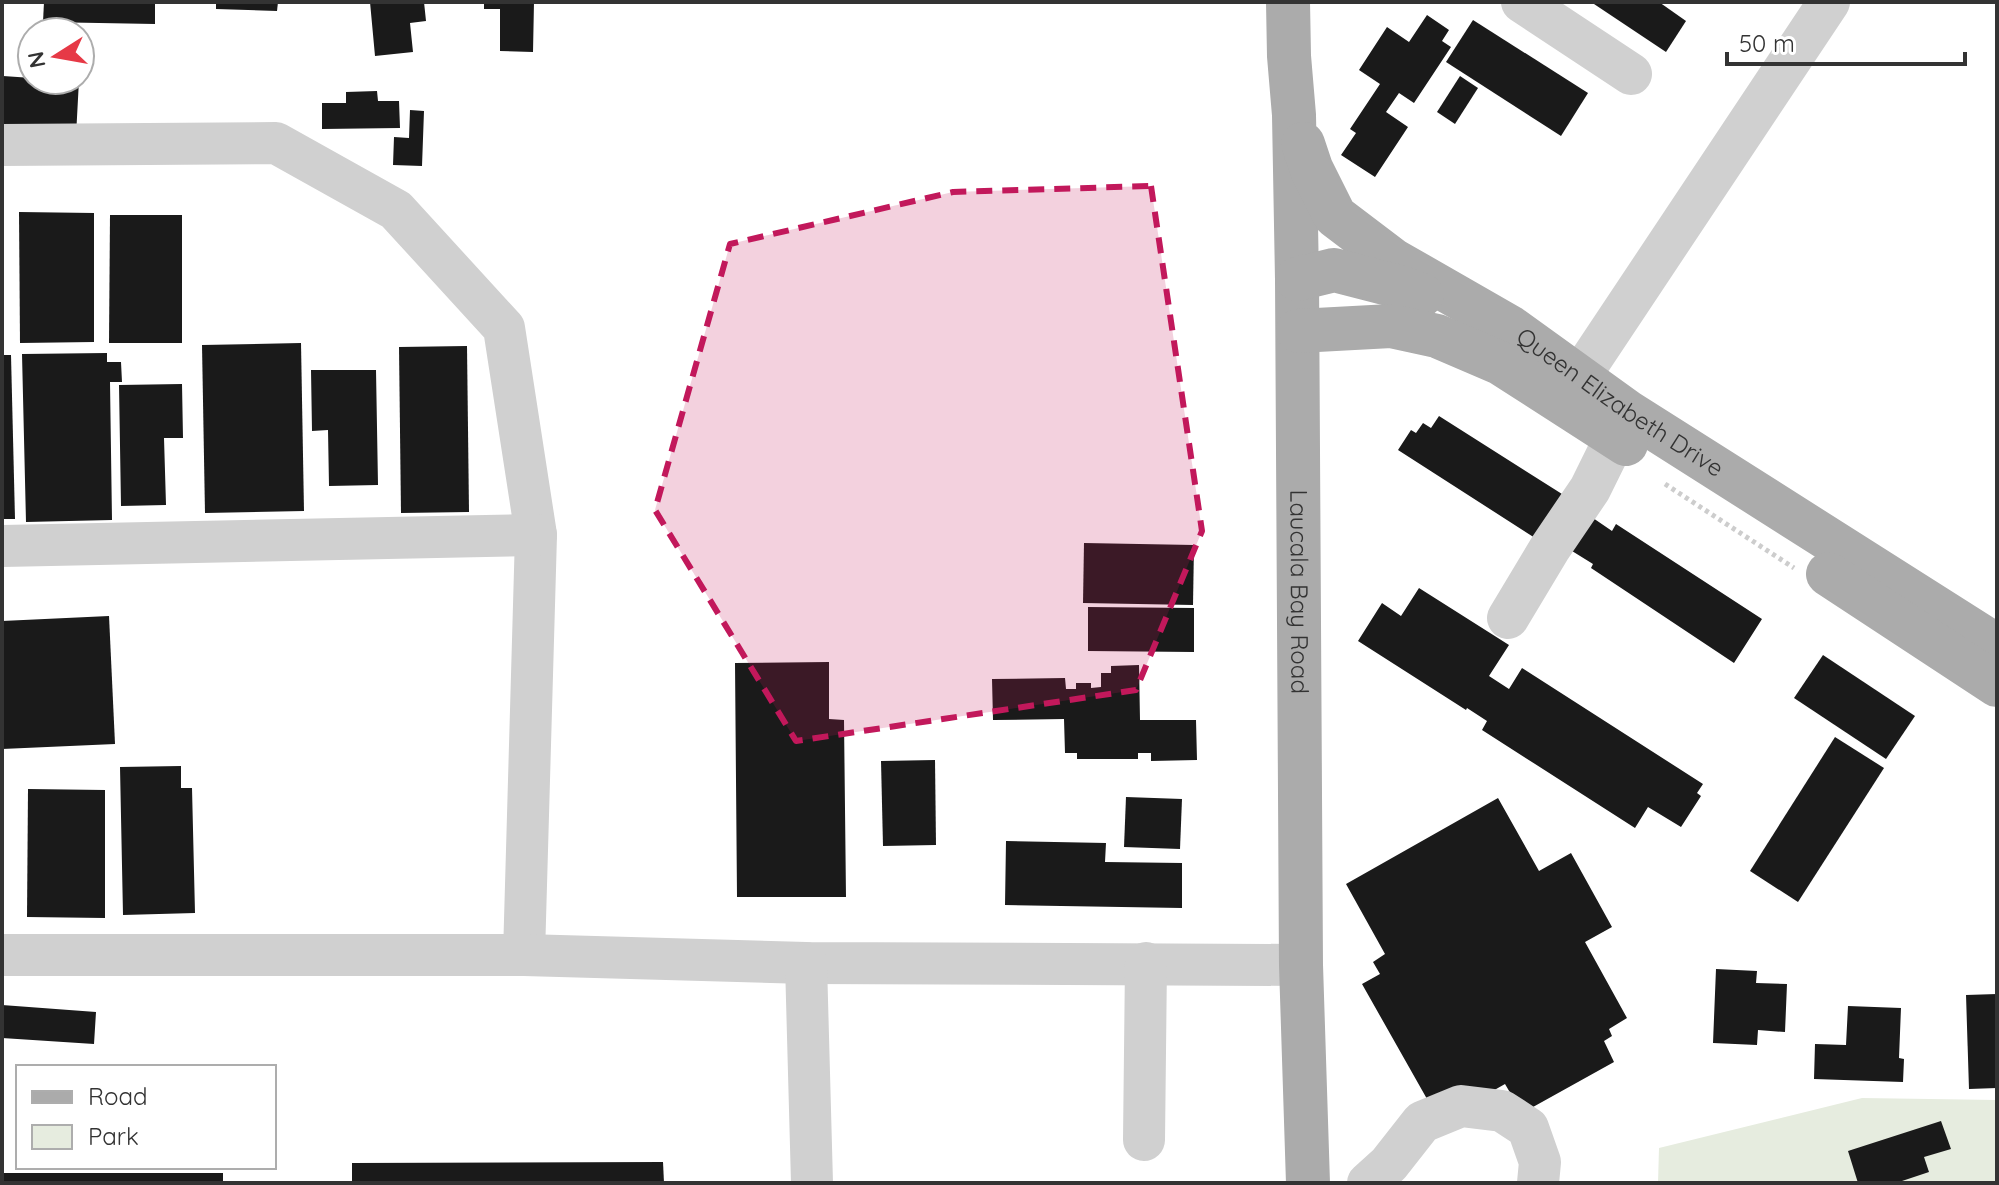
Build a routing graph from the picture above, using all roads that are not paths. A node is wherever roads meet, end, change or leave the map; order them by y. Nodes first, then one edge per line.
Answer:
1 (1267, 2) edge
2 (1288, 2) edge
3 (1522, 2) edge
4 (1829, 2) edge
5 (1289, 56) junction
6 (1631, 74) dead end
7 (1294, 115) junction
8 (2, 145) edge
9 (1297, 279) junction
10 (1510, 327) junction
11 (1298, 331) junction
12 (1580, 376) junction
13 (1622, 424) junction
14 (536, 535) junction
15 (2, 546) edge
16 (1508, 618) dead end
17 (1997, 646) edge
18 (1997, 685) edge
19 (2, 955) edge
20 (524, 955) junction
21 (806, 963) junction
22 (1146, 963) junction
23 (1301, 965) junction
24 (1144, 1140) dead end
25 (812, 1183) edge
26 (1308, 1183) edge
27 (1368, 1183) edge
28 (1538, 1183) edge

1 - 5 main road
2 - 5 main road, Laucala Bay Road
3 - 6 lane
4 - 12 lane
5 - 7 main road, Laucala Bay Road
7 - 9 main road, Laucala Bay Road
7 - 10 main road, Queen Elizabeth Drive
8 - 14 lane
9 - 10 main road
9 - 11 main road, Laucala Bay Road
10 - 12 main road, Queen Elizabeth Drive
11 - 13 main road, Queen Elizabeth Drive
11 - 23 main road, Laucala Bay Road
12 - 13 main road, Queen Elizabeth Drive
13 - 16 lane
13 - 17 main road, Queen Elizabeth Drive
13 - 18 main road, Queen Elizabeth Drive
14 - 15 lane
14 - 20 lane
19 - 20 lane
20 - 21 lane
21 - 22 lane
21 - 25 lane
22 - 23 lane
22 - 24 lane
23 - 26 main road, Laucala Bay Road
27 - 28 lane

